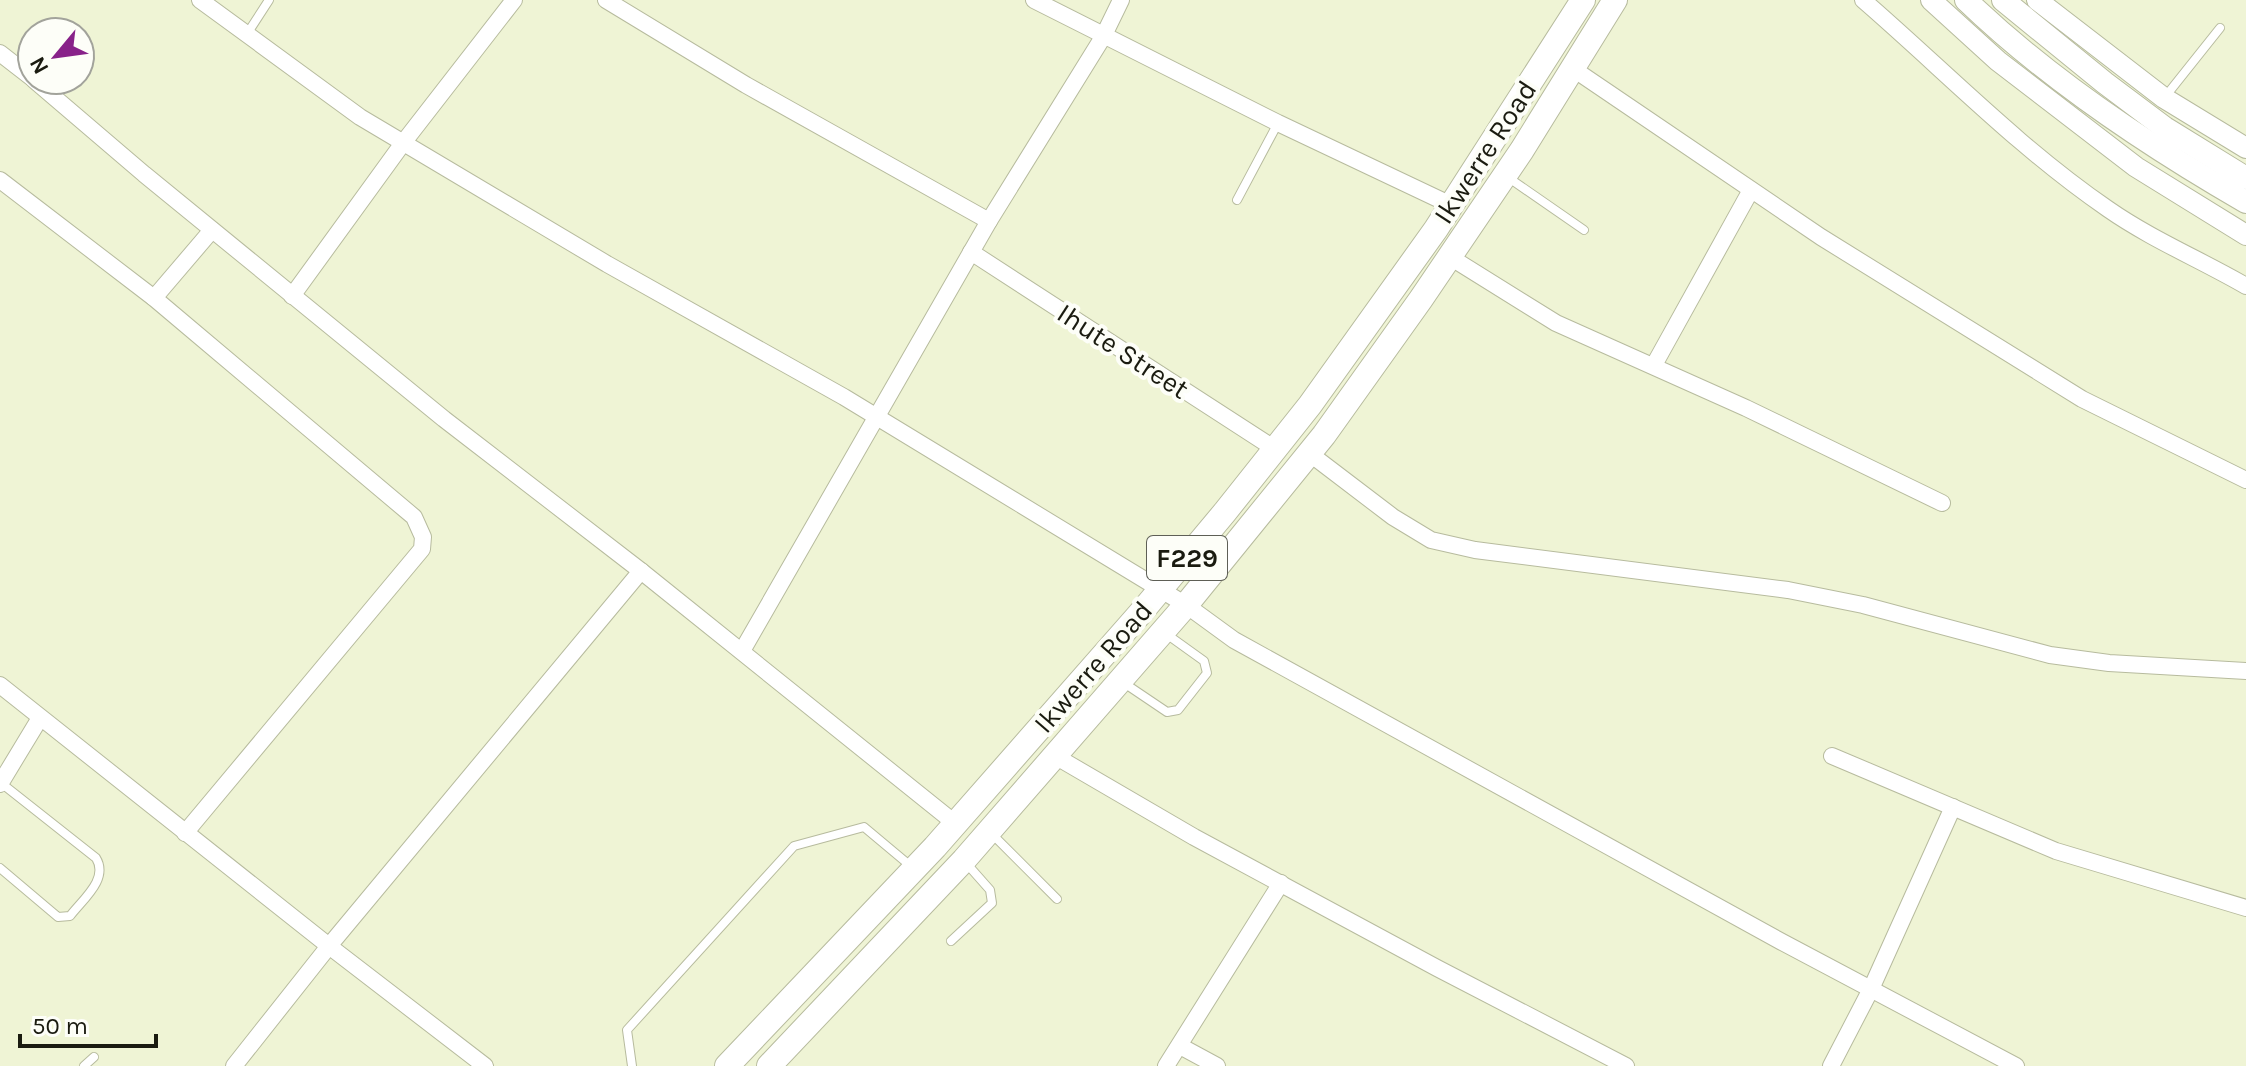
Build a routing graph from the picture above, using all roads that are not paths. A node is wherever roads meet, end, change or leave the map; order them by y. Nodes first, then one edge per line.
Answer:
1 (200, 0) edge
2 (269, 0) edge
3 (514, 0) edge
4 (606, 0) edge
5 (1034, 0) edge
6 (1121, 0) edge
7 (1583, 0) edge
8 (1615, 0) edge
9 (1863, 0) edge
10 (1931, 0) edge
11 (1966, 0) edge
12 (2003, 0) edge
13 (2037, 0) edge
14 (2220, 28) dead end
15 (247, 35) junction
16 (1103, 37) junction
17 (0, 53) edge
18 (16, 66) edge
19 (1572, 68) junction
20 (53, 96) edge
21 (2164, 98) junction
22 (1278, 123) junction
23 (403, 143) junction
24 (2246, 148) edge
25 (1505, 175) junction
26 (2246, 178) edge
27 (0, 180) edge
28 (1751, 190) junction
29 (1237, 200) dead end
30 (2246, 202) edge
31 (1451, 205) junction
32 (989, 221) junction
33 (212, 230) junction
34 (1584, 230) dead end
35 (2246, 235) edge
36 (971, 252) junction
37 (1450, 257) junction
38 (2246, 286) edge
39 (292, 296) junction
40 (154, 298) junction
41 (1654, 365) junction
42 (877, 417) junction
43 (1275, 449) junction
44 (1309, 453) junction
45 (2246, 480) edge
46 (1942, 503) dead end
47 (641, 571) junction
48 (1160, 590) junction
49 (1186, 605) junction
50 (1163, 631) junction
51 (742, 651) junction
52 (2246, 671) edge
53 (1120, 681) junction
54 (0, 685) edge
55 (40, 718) junction
56 (1055, 756) junction
57 (1832, 756) dead end
58 (0, 783) edge
59 (1953, 807) junction
60 (956, 824) junction
61 (989, 831) junction
62 (185, 833) junction
63 (964, 860) junction
64 (0, 868) edge
65 (914, 869) junction
66 (1281, 883) junction
67 (1057, 899) dead end
68 (2246, 908) edge
69 (951, 941) dead end
70 (329, 946) junction
71 (1871, 989) junction
72 (1180, 1046) junction
73 (94, 1057) dead end
74 (772, 1065) edge
75 (84, 1066) edge
76 (234, 1066) edge
77 (485, 1066) edge
78 (632, 1066) edge
79 (727, 1066) edge
80 (1166, 1066) edge
81 (1217, 1066) edge
82 (1626, 1066) edge
83 (1831, 1066) edge
84 (2016, 1066) edge

1 - 15 street
2 - 15 lane
3 - 23 street
4 - 32 street
5 - 16 street
6 - 16 street
7 - 31 main road, Ikwerre Road / F229
8 - 19 main road, Ikwerre Road / F229
9 - 38 street
10 - 35 street
11 - 30 main road
12 - 26 main road
13 - 21 street
14 - 21 lane
15 - 23 street
16 - 22 street
16 - 32 street
17 - 18 street
19 - 25 main road, Ikwerre Road / F229
19 - 28 street
20 - 33 street
21 - 24 street
22 - 29 lane
22 - 31 street
23 - 39 street
23 - 42 street
25 - 34 lane
25 - 37 main road, Ikwerre Road / F229
27 - 40 street
28 - 41 street
28 - 45 street
31 - 43 main road, Ikwerre Road / F229
32 - 36 street
33 - 39 street
33 - 40 street
36 - 42 street
36 - 43 street, Ihute Street
37 - 41 street
37 - 44 main road, Ikwerre Road / F229
39 - 47 street
40 - 62 street
41 - 46 street
42 - 48 street
42 - 51 street
43 - 48 main road, Ikwerre Road / F229
44 - 49 main road, Ikwerre Road / F229
44 - 52 street
47 - 51 street
47 - 70 street
48 - 49 street
48 - 60 main road, Ikwerre Road / F229
49 - 50 main road, Ikwerre Road / F229
49 - 71 street
50 - 53 main road, Ikwerre Road / F229
50 - 53 lane
51 - 60 street
53 - 56 main road, Ikwerre Road / F229
54 - 55 street
55 - 58 street
55 - 62 street
56 - 61 main road, Ikwerre Road / F229
56 - 66 street
57 - 59 street
58 - 64 lane
59 - 68 street
59 - 71 street
60 - 65 main road, Ikwerre Road / F229
61 - 63 main road, Ikwerre Road / F229
61 - 67 lane
62 - 70 street
63 - 69 lane
63 - 74 main road, Ikwerre Road / F229
65 - 78 lane
65 - 79 main road, Ikwerre Road / F229
66 - 72 street
66 - 82 street
70 - 76 street
70 - 77 street
71 - 83 street
71 - 84 street
72 - 80 street
72 - 81 street
73 - 75 lane

